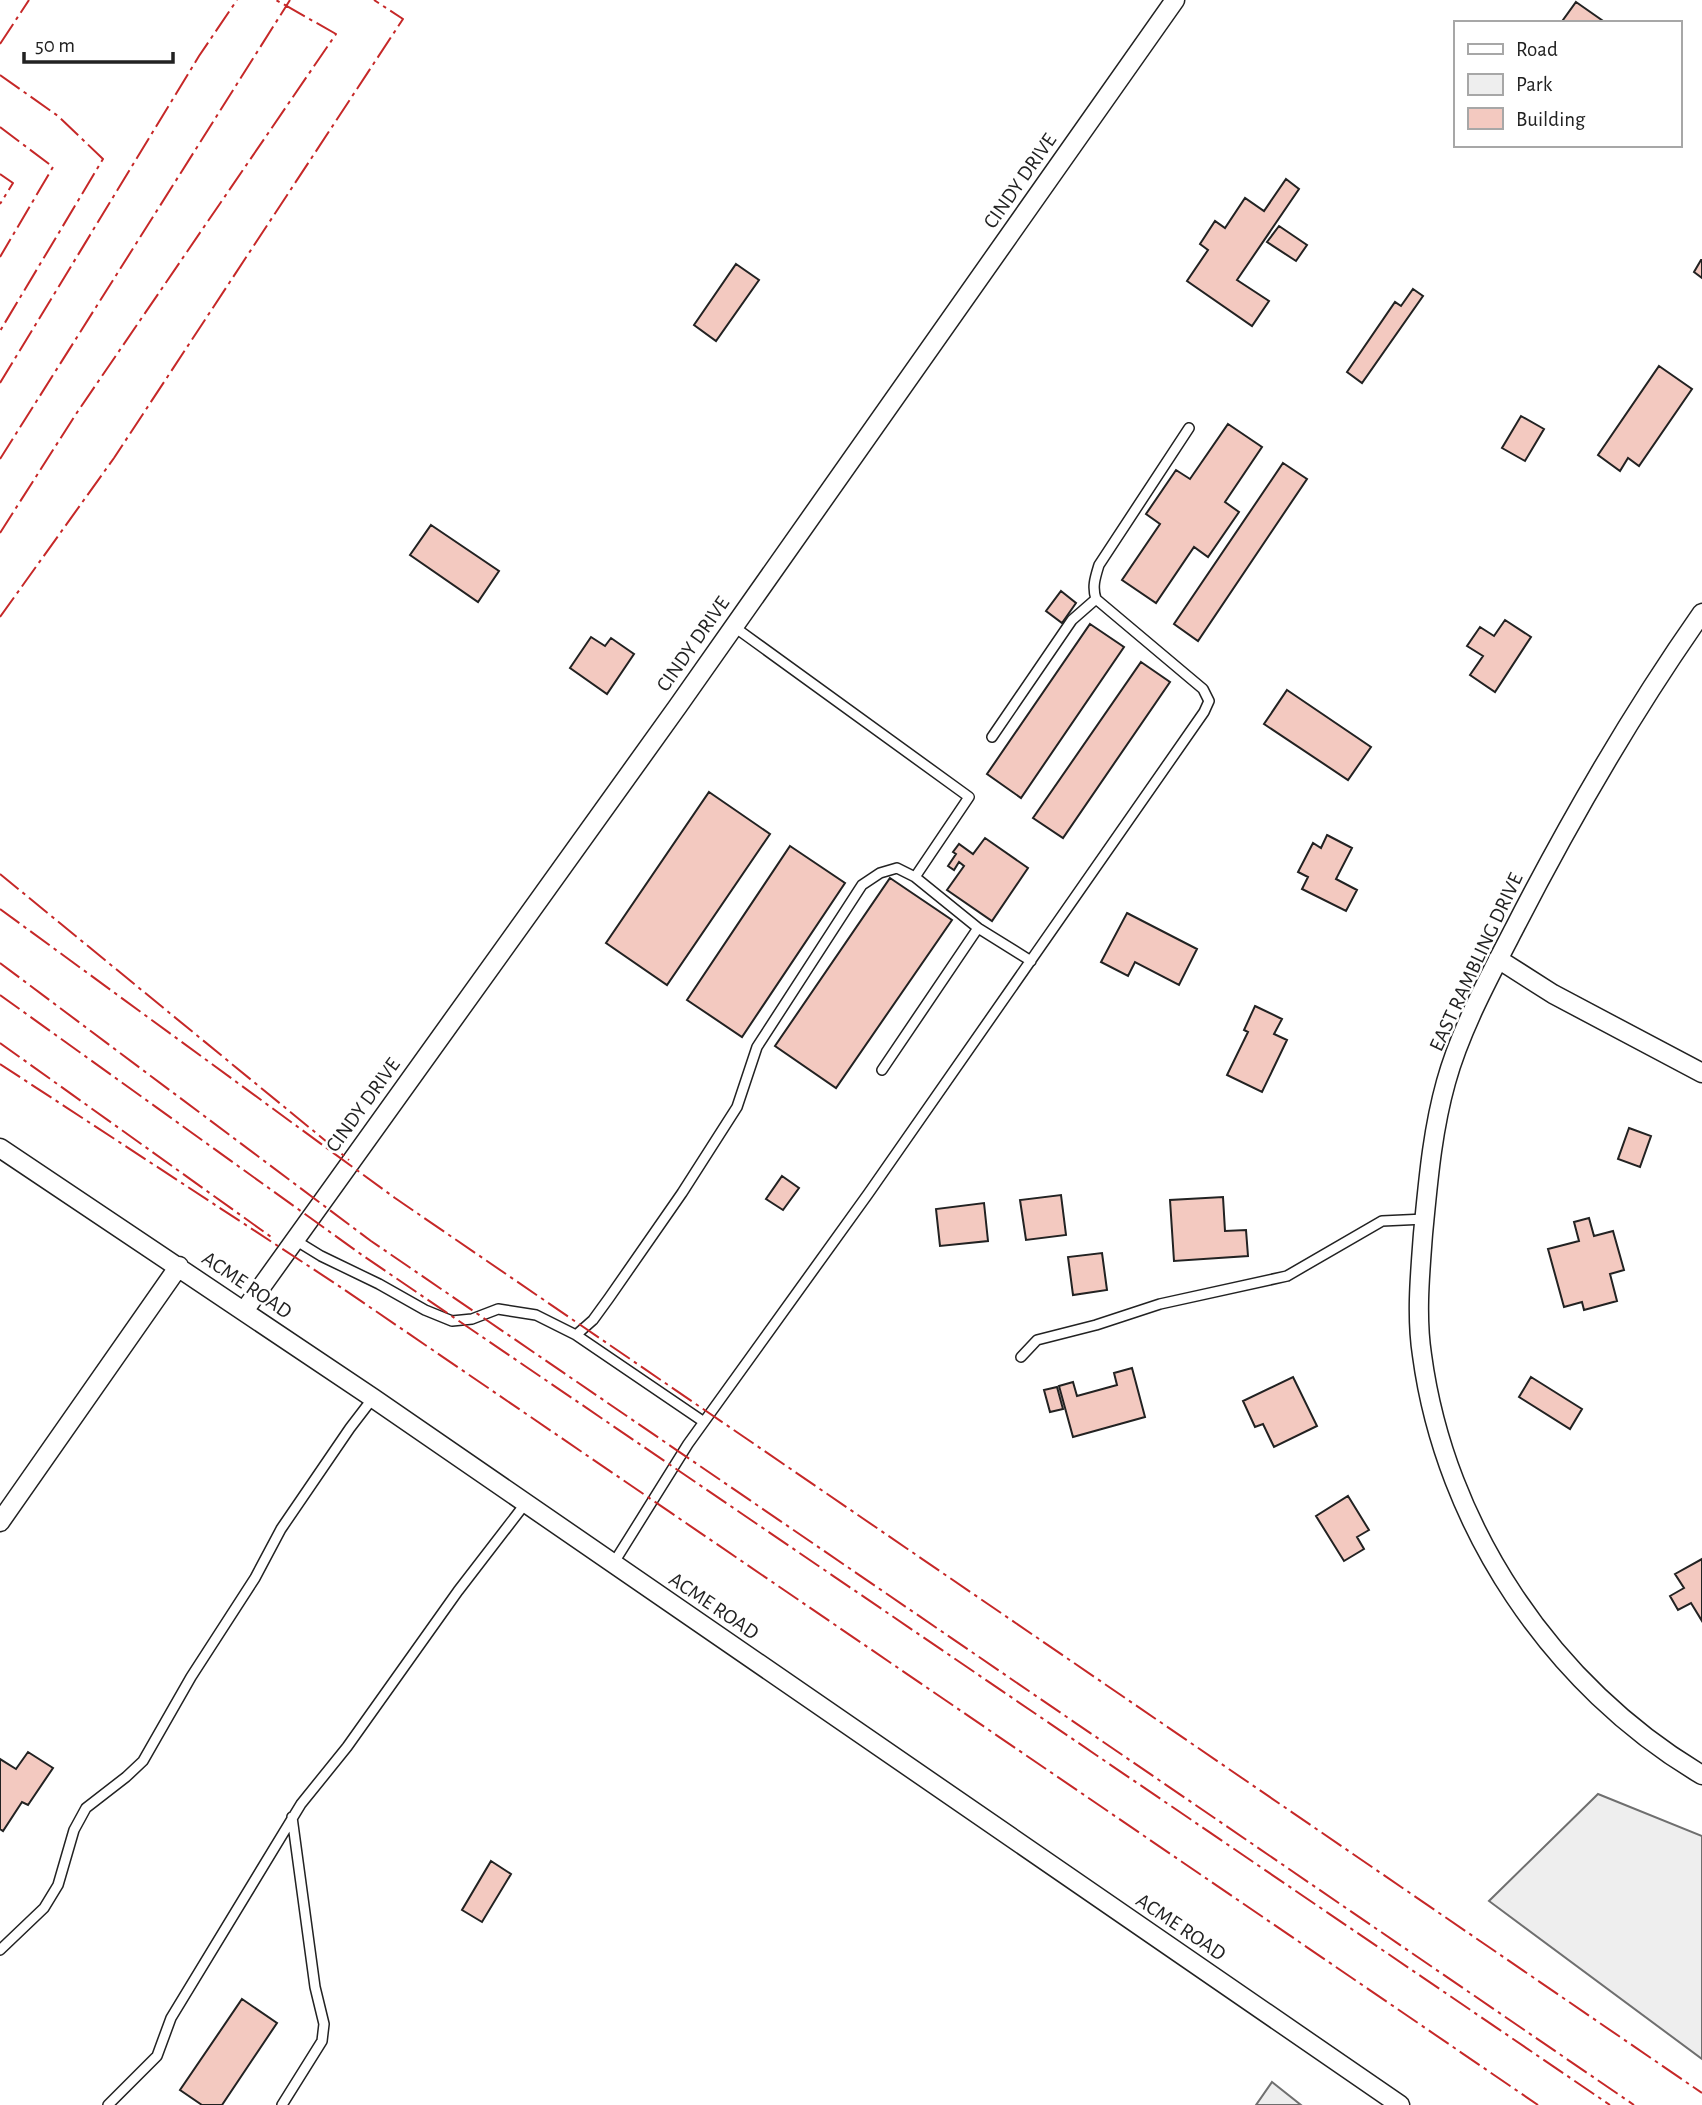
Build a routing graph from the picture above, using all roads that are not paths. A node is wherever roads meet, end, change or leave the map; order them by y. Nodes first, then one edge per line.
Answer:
1 (1175, 0) edge
2 (1189, 428) dead end
3 (1096, 600) junction
4 (1702, 613) edge
5 (733, 626) junction
6 (992, 737) dead end
7 (915, 877) junction
8 (978, 928) junction
9 (1498, 959) junction
10 (1031, 961) junction
11 (882, 1070) dead end
12 (1702, 1073) edge
13 (0, 1148) edge
14 (1425, 1219) junction
15 (295, 1240) junction
16 (179, 1266) junction
17 (244, 1311) junction
18 (576, 1335) junction
19 (1021, 1357) dead end
20 (373, 1398) junction
21 (704, 1422) junction
22 (525, 1504) junction
23 (0, 1522) edge
24 (612, 1564) junction
25 (1702, 1775) edge
26 (292, 1817) junction
27 (0, 1950) edge
28 (108, 2105) edge
29 (282, 2105) edge
30 (1400, 2105) edge

1 - 5 street, CINDY DRIVE
2 - 3 lane
3 - 6 lane
3 - 10 lane
4 - 9 street, EAST RAMBLING DRIVE
5 - 7 lane
5 - 15 street, CINDY DRIVE
7 - 8 lane
7 - 18 lane
8 - 10 lane
8 - 11 lane
9 - 12 street
9 - 14 street, EAST RAMBLING DRIVE
10 - 21 lane
13 - 16 street, ACME ROAD
14 - 19 lane
14 - 25 street, EAST RAMBLING DRIVE
15 - 17 street, CINDY DRIVE
15 - 18 lane
16 - 17 street, ACME ROAD
16 - 23 street
17 - 20 street, ACME ROAD
18 - 21 lane
20 - 22 street, ACME ROAD
20 - 27 lane
21 - 24 lane
22 - 24 street, ACME ROAD
22 - 26 lane
24 - 30 street, ACME ROAD
26 - 28 lane
26 - 29 lane

